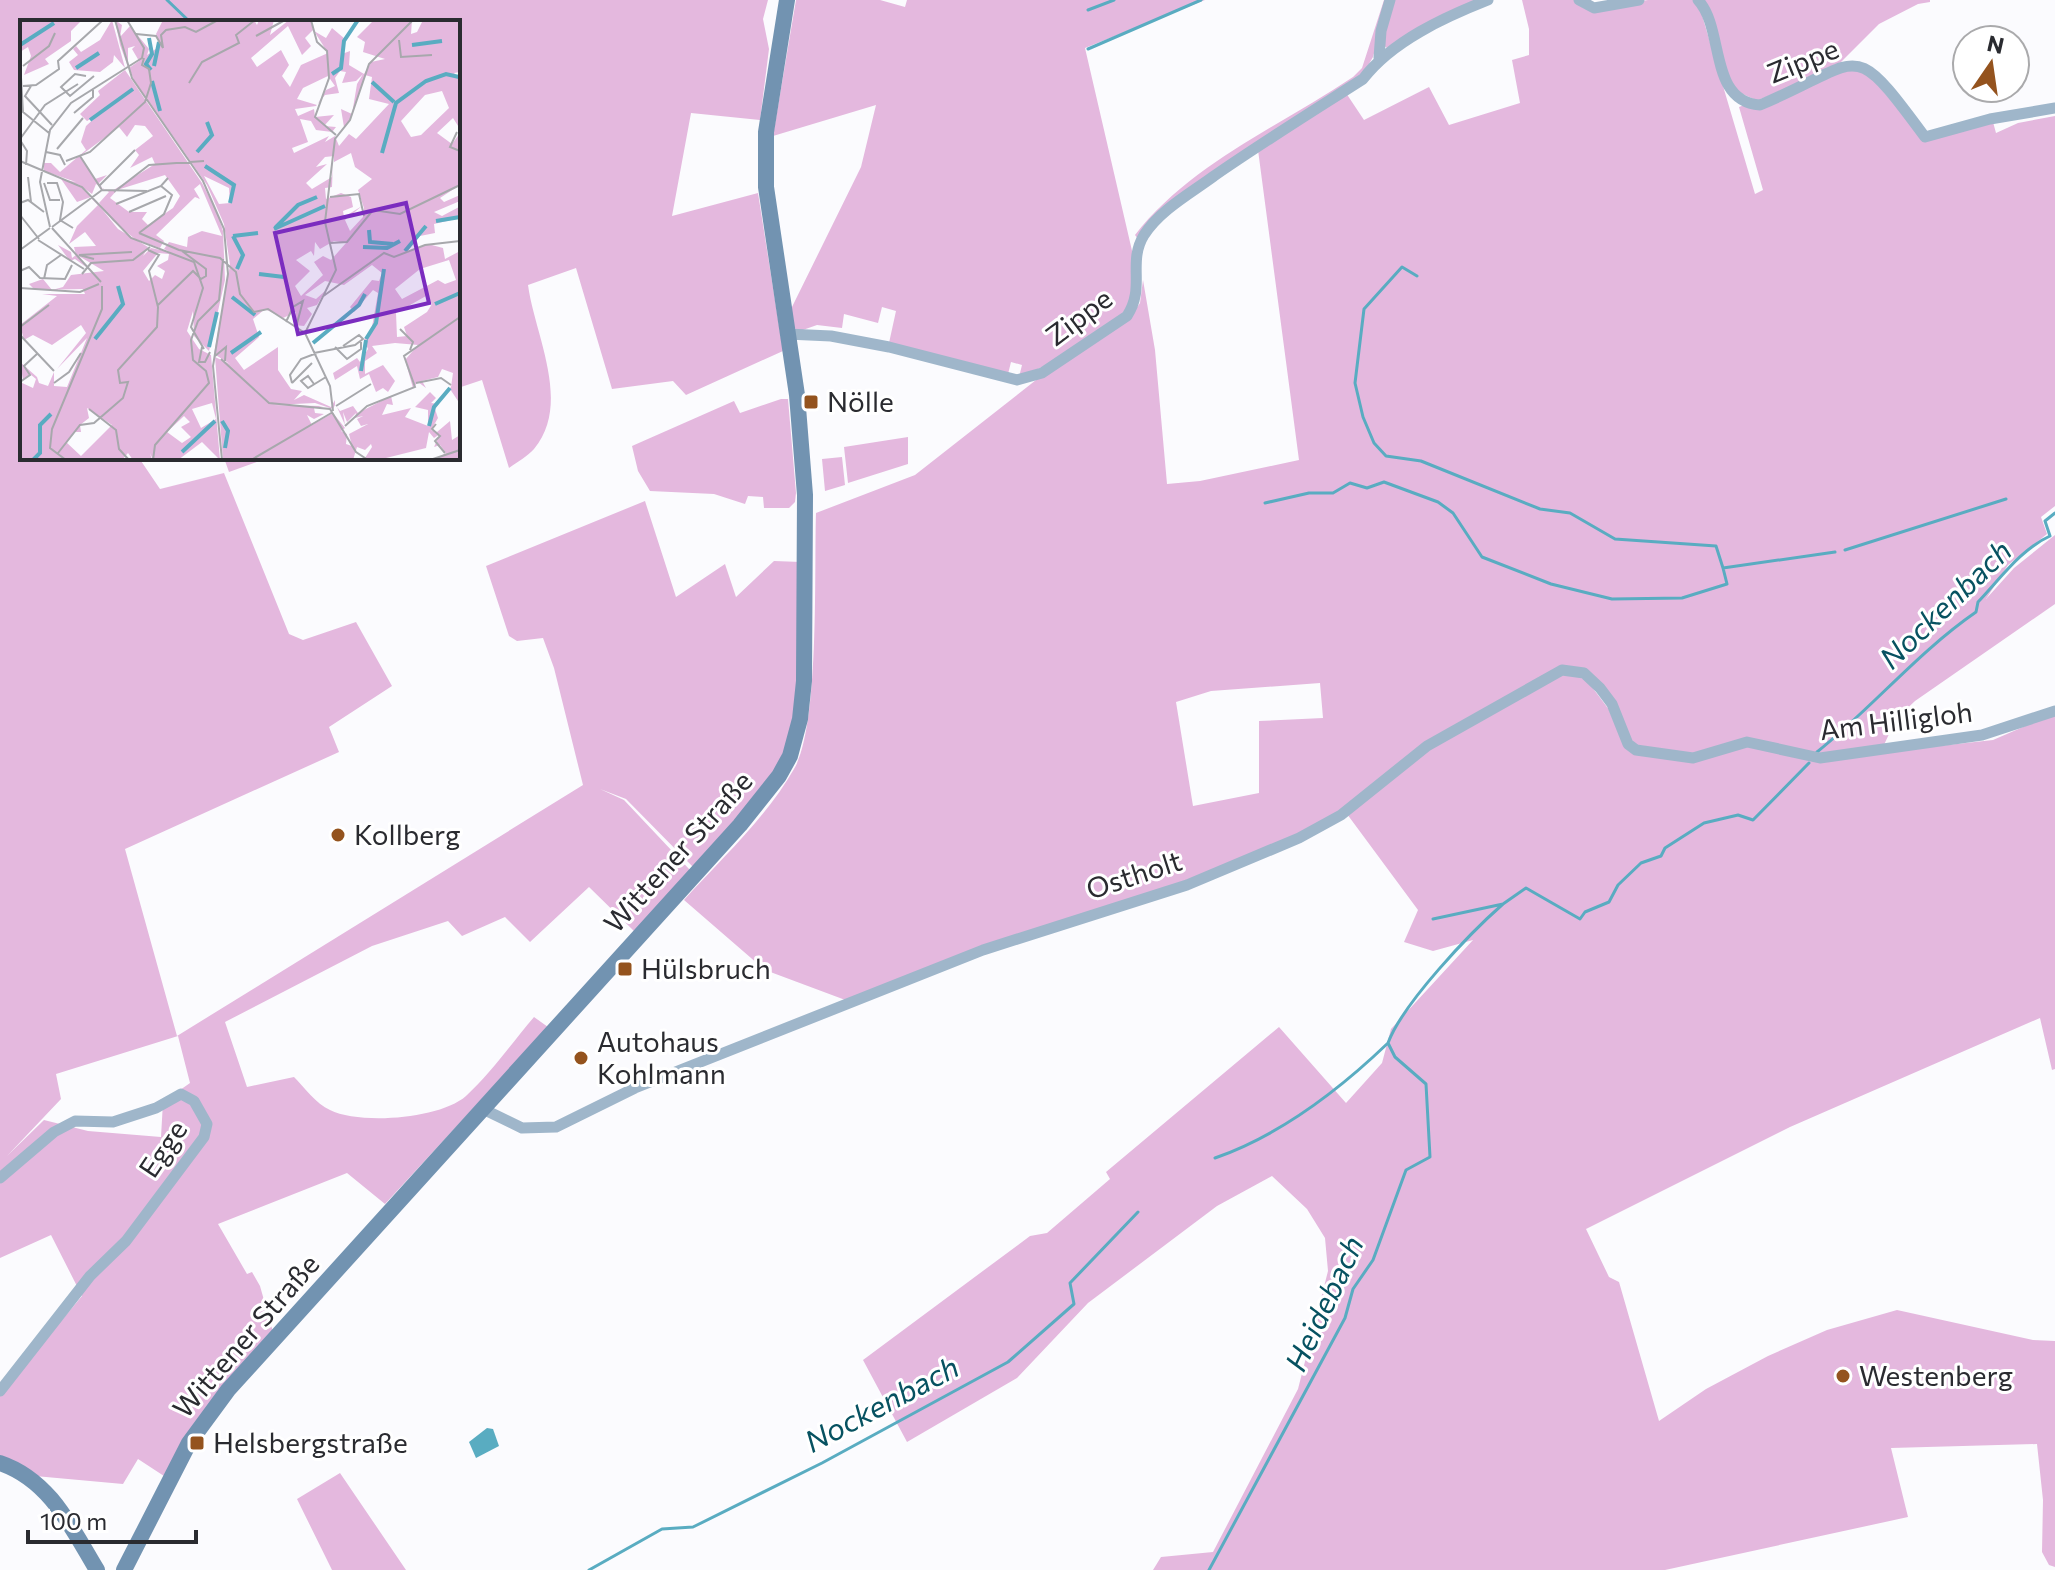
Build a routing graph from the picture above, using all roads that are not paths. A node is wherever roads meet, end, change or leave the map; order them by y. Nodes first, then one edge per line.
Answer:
1 (787, 0) edge
2 (1390, 0) edge
3 (1488, 0) edge
4 (1579, 0) edge
5 (1639, 0) edge
6 (1698, 0) edge
7 (1379, 58) junction
8 (2055, 108) edge
9 (787, 334) junction
10 (2055, 711) edge
11 (1740, 743) joint
12 (483, 1109) junction
13 (0, 1178) edge
14 (0, 1391) edge
15 (0, 1463) edge
16 (97, 1570) edge
17 (124, 1570) edge

1 - 9 main road, Wittener Straße
2 - 7 street
3 - 7 street, Zippe
4 - 5 street
6 - 8 street, Zippe
7 - 9 street, Zippe
9 - 12 main road, Wittener Straße
10 - 11 street, Am Hilligloh
11 - 12 street, Ostholt
12 - 17 main road, Wittener Straße
13 - 14 street, Egge
15 - 16 main road

